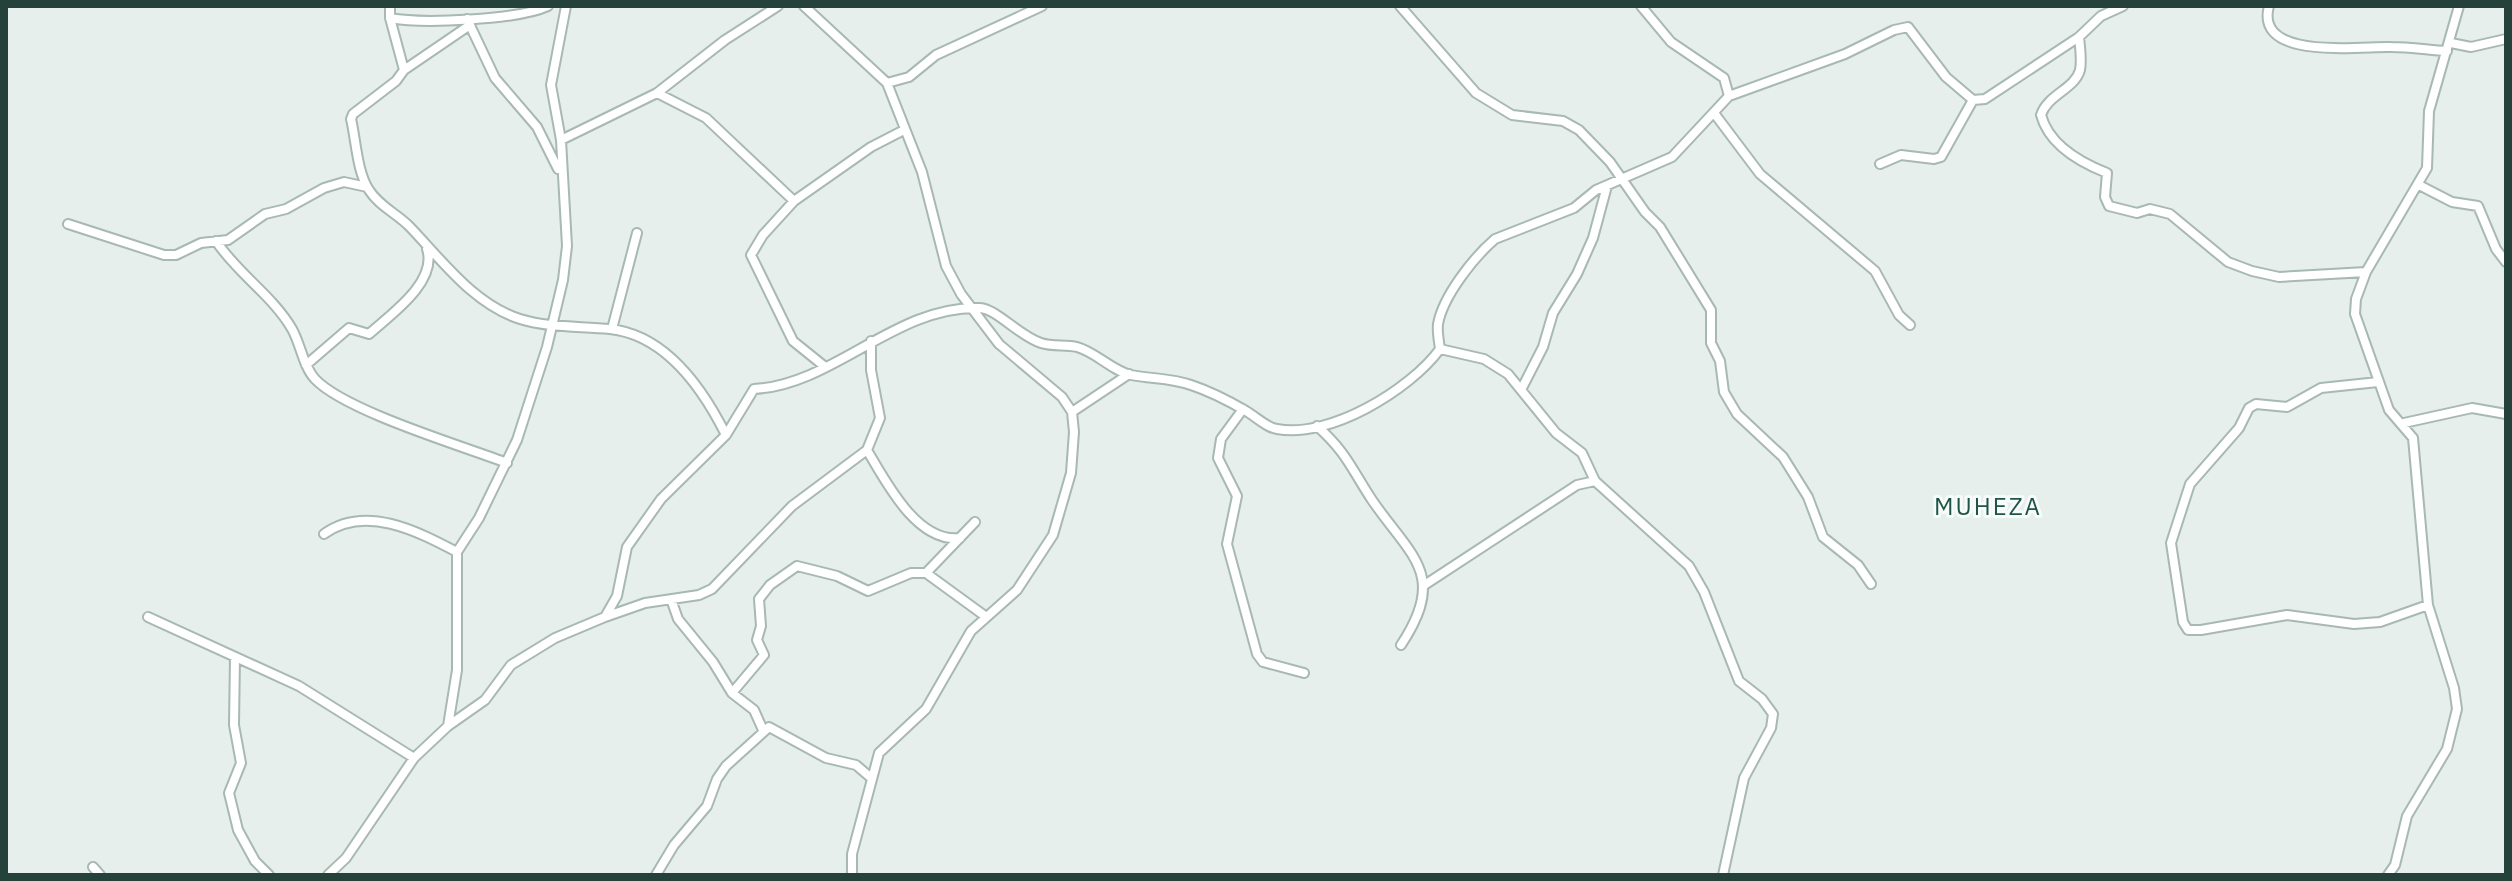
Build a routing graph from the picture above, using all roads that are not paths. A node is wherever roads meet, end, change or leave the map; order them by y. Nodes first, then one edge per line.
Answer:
1 (390, 6) edge
2 (548, 6) edge
3 (566, 6) edge
4 (778, 6) edge
5 (804, 6) edge
6 (1042, 6) edge
7 (1400, 6) edge
8 (1641, 6) edge
9 (2123, 6) edge
10 (2269, 6) edge
11 (2459, 6) edge
12 (390, 18) junction
13 (468, 22) junction
14 (2079, 37) junction
15 (2506, 39) edge
16 (2449, 47) junction
17 (404, 70) junction
18 (887, 83) junction
19 (657, 93) junction
20 (1729, 96) junction
21 (1973, 100) junction
22 (1714, 113) junction
23 (904, 130) junction
24 (561, 140) junction
25 (1880, 164) dead end
26 (560, 173) junction
27 (1623, 180) junction
28 (2419, 185) junction
29 (1607, 186) junction
30 (367, 187) junction
31 (794, 201) junction
32 (68, 224) dead end
33 (637, 233) dead end
34 (216, 241) junction
35 (426, 246) junction
36 (2506, 262) edge
37 (2366, 272) junction
38 (973, 308) junction
39 (552, 324) junction
40 (1910, 325) dead end
41 (612, 329) junction
42 (871, 341) junction
43 (1440, 349) junction
44 (306, 365) junction
45 (824, 366) junction
46 (1129, 374) junction
47 (2378, 382) junction
48 (1522, 388) junction
49 (1243, 409) junction
50 (1072, 412) junction
51 (2506, 414) edge
52 (2404, 423) junction
53 (1317, 426) junction
54 (726, 435) junction
55 (867, 450) junction
56 (507, 463) junction
57 (1595, 481) junction
58 (975, 522) dead end
59 (324, 534) dead end
60 (960, 538) junction
61 (457, 552) junction
62 (926, 573) junction
63 (1871, 584) dead end
64 (1423, 586) junction
65 (617, 596) junction
66 (671, 599) junction
67 (2428, 605) junction
68 (623, 612) junction
69 (985, 616) junction
70 (148, 617) dead end
71 (605, 617) junction
72 (1401, 645) dead end
73 (235, 657) junction
74 (1304, 673) dead end
75 (732, 693) junction
76 (448, 726) junction
77 (763, 730) junction
78 (414, 758) junction
79 (870, 777) junction
80 (93, 867) dead end
81 (100, 875) edge
82 (269, 875) edge
83 (328, 875) edge
84 (656, 875) edge
85 (852, 875) edge
86 (1723, 875) edge
87 (2388, 875) edge

1 - 12 street
2 - 13 street
3 - 24 street
4 - 19 street
5 - 18 street
6 - 18 street
7 - 27 street
8 - 20 street
9 - 14 street
10 - 16 street
11 - 16 street
12 - 13 street
12 - 17 street
13 - 17 street
13 - 26 street
14 - 21 street
14 - 37 street
15 - 16 street
16 - 28 street
17 - 30 street
18 - 23 street
19 - 24 street
19 - 31 street
20 - 21 street
20 - 22 street
21 - 25 street
22 - 27 street
22 - 40 street
23 - 31 street
23 - 38 street
24 - 26 street
26 - 39 street
27 - 29 street
27 - 63 street
28 - 36 street
28 - 37 street
29 - 43 street
29 - 48 street
30 - 34 street
30 - 35 street
31 - 45 street
32 - 34 street
33 - 41 street
34 - 44 street
35 - 39 street
35 - 44 street
37 - 47 street
38 - 42 street
38 - 46 street
38 - 50 street
39 - 41 street
39 - 56 street
41 - 54 street
42 - 45 street
42 - 55 street
43 - 48 street
43 - 53 street
44 - 56 street
45 - 54 street
46 - 49 street
46 - 50 street
47 - 52 street
47 - 67 street
48 - 57 street
49 - 53 street
49 - 74 street
50 - 69 street
51 - 52 street
52 - 67 street
53 - 64 street
54 - 65 street
55 - 60 street
55 - 66 street
56 - 61 street
57 - 64 street
57 - 86 street
58 - 60 street
59 - 61 street
60 - 62 street
61 - 76 street
62 - 69 street
62 - 75 street
64 - 72 street
65 - 68 street
65 - 71 street
66 - 68 street
66 - 75 street
67 - 87 street
68 - 71 street
69 - 79 street
70 - 73 street
71 - 76 street
73 - 78 street
73 - 82 street
75 - 77 street
76 - 78 street
77 - 79 street
77 - 84 street
78 - 83 street
79 - 85 street
80 - 81 street

